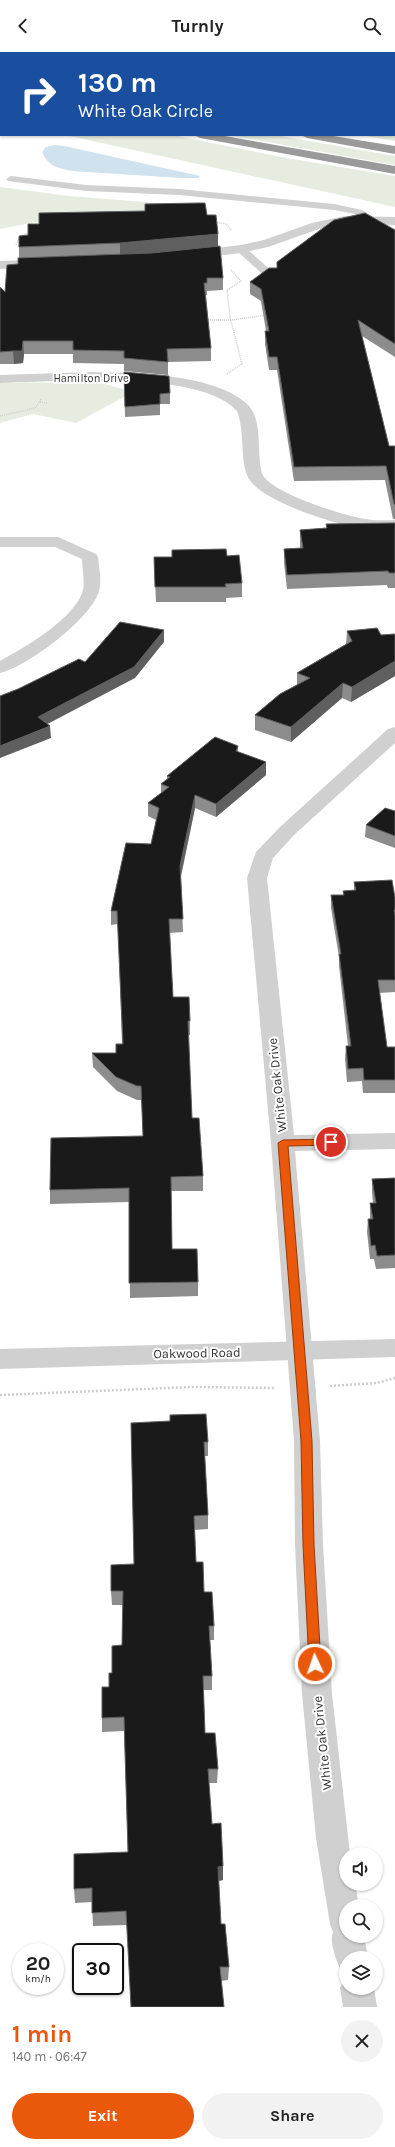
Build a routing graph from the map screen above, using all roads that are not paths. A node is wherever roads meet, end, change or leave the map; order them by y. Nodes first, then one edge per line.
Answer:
1 (206, 136) edge
2 (313, 136) edge
3 (395, 150) edge
4 (395, 170) edge
5 (11, 180) dead end
6 (371, 219) junction
7 (395, 221) edge
8 (241, 249) junction
9 (175, 257) edge
10 (63, 263) edge
11 (0, 265) edge
12 (272, 277) edge
13 (0, 379) edge
14 (395, 525) edge
15 (0, 542) edge
16 (0, 668) edge
17 (395, 733) edge
18 (395, 1141) edge
19 (283, 1143) junction
20 (395, 1348) edge
21 (300, 1351) junction
22 (0, 1358) edge
23 (342, 1899) edge
24 (358, 1995) edge
25 (360, 2007) edge

1 - 4 highway
2 - 3 highway
5 - 6 lane
6 - 7 street
6 - 8 street
8 - 9 street
8 - 12 lane
10 - 11 street
13 - 14 street, Hamilton Drive
15 - 16 street
17 - 19 street, White Oak Drive
18 - 19 street
19 - 21 street, White Oak Drive
20 - 21 street, Oakwood Road
21 - 22 street, Oakwood Road
21 - 23 street, White Oak Drive
24 - 25 street

